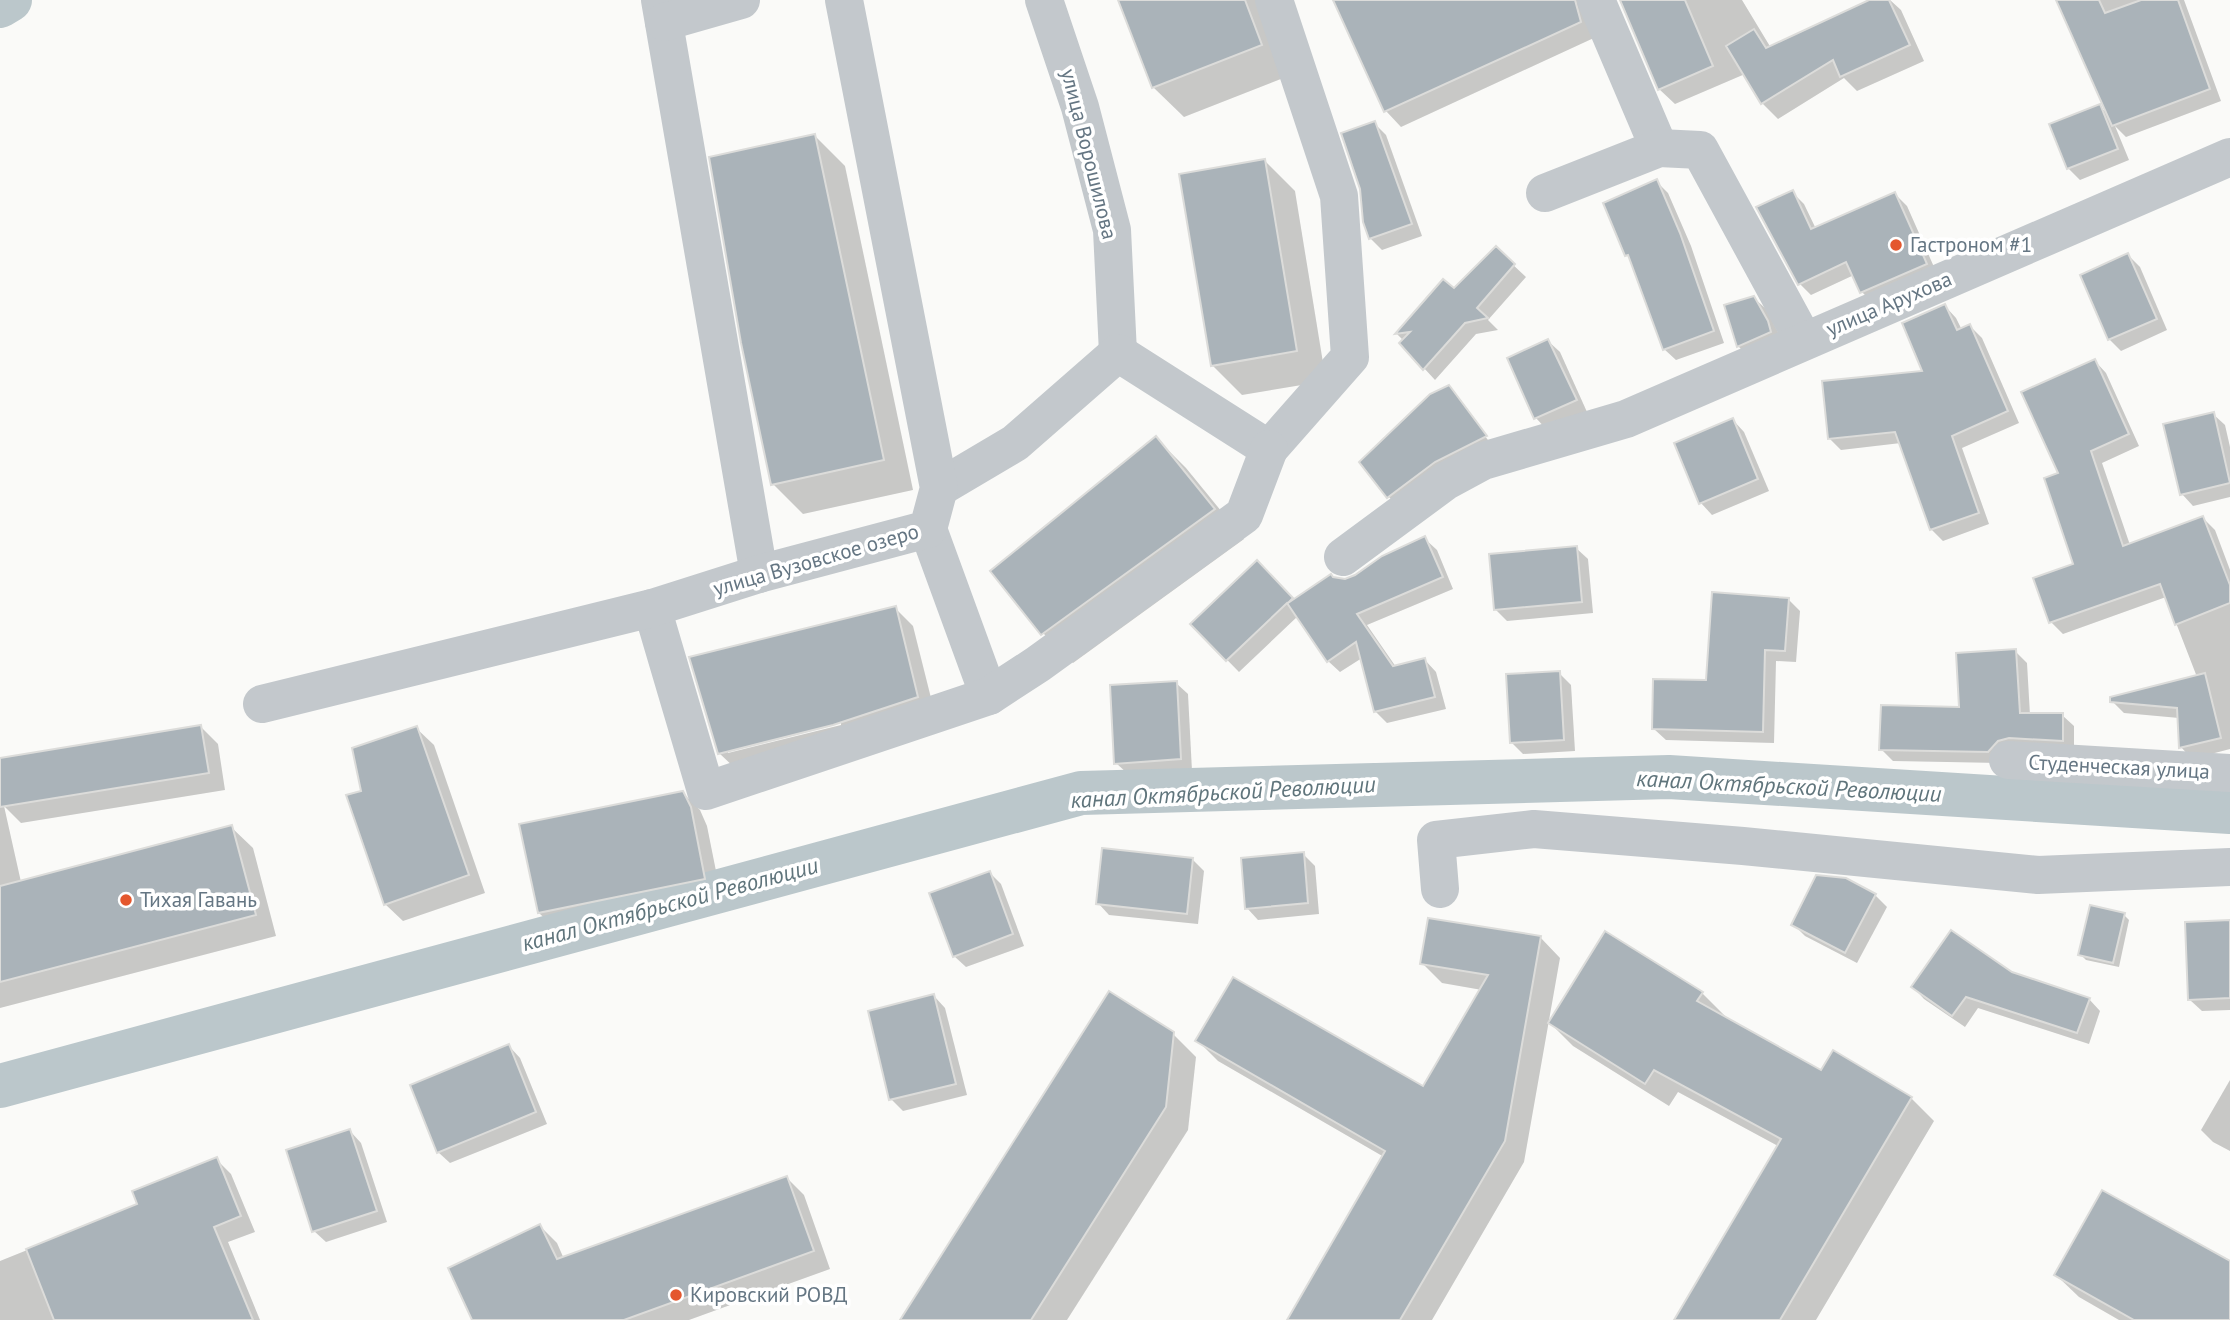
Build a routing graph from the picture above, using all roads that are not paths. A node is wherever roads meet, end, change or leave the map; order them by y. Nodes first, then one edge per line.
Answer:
1 (741, 0) edge
2 (844, 0) edge
3 (1044, 0) edge
4 (1274, 0) edge
5 (1596, 0) edge
6 (662, 11) edge
7 (1659, 148) junction
8 (2230, 157) edge
9 (1545, 193) dead end
10 (1804, 341) junction
11 (1118, 353) junction
12 (1269, 449) junction
13 (939, 488) junction
14 (928, 529) junction
15 (1343, 557) dead end
16 (758, 574) junction
17 (652, 608) junction
18 (989, 696) junction
19 (262, 704) dead end
20 (2008, 760) dead end
21 (2230, 774) edge
22 (2230, 867) edge
23 (1440, 890) dead end

1 - 6 street
2 - 13 street, улица Вузовское озеро
3 - 11 street, улица Ворошилова
4 - 12 street
5 - 7 street
6 - 16 street
7 - 9 street
7 - 10 street
8 - 10 street, улица Арухова
10 - 15 street, улица Арухова
11 - 12 street
11 - 13 street
12 - 18 street
13 - 14 street, улица Вузовское озеро
14 - 16 street, улица Вузовское озеро
14 - 18 street
16 - 17 street, улица Вузовское озеро
17 - 18 street
17 - 19 street, улица Вузовское озеро
20 - 21 street, Студенческая улица
22 - 23 street

